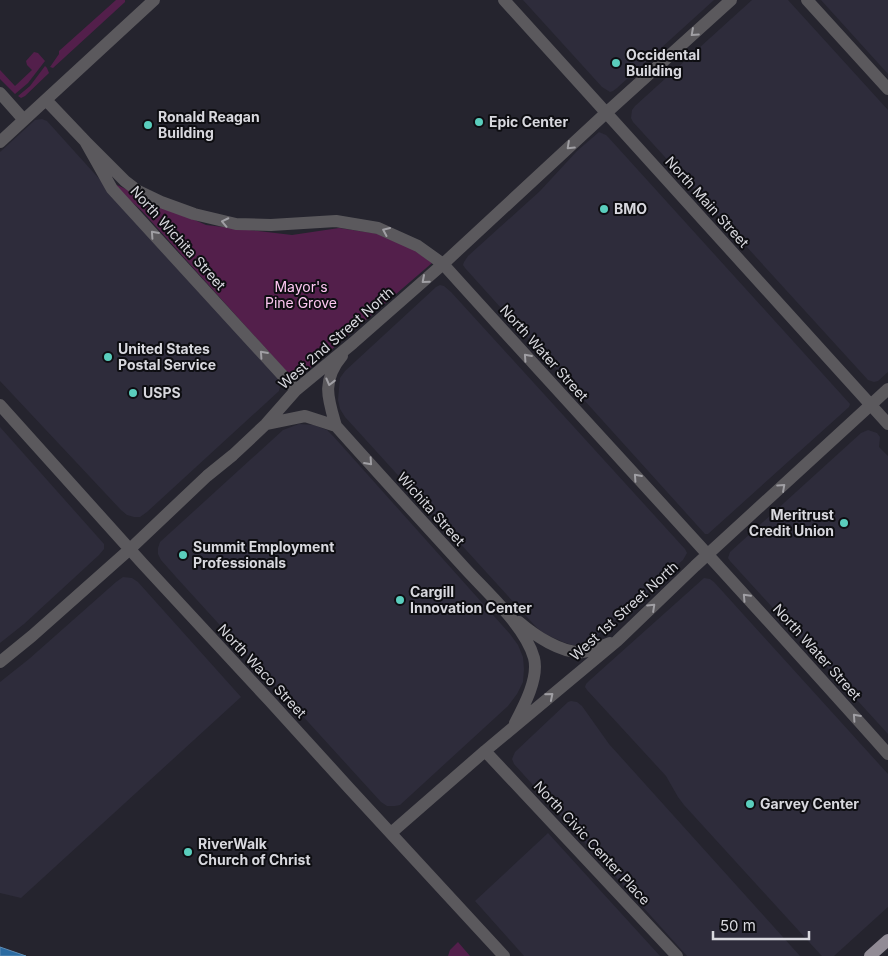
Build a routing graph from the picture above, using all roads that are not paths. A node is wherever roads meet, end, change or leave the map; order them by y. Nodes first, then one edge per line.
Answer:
1 (154, 0) edge
2 (504, 0) edge
3 (731, 0) edge
4 (807, 0) edge
5 (888, 89) edge
6 (0, 93) edge
7 (46, 100) junction
8 (606, 113) junction
9 (24, 120) junction
10 (84, 141) junction
11 (0, 142) edge
12 (443, 264) junction
13 (353, 343) junction
14 (888, 389) edge
15 (296, 390) junction
16 (0, 405) edge
17 (870, 405) junction
18 (266, 424) junction
19 (888, 424) edge
20 (336, 426) junction
21 (130, 549) junction
22 (708, 555) junction
23 (506, 612) junction
24 (617, 641) junction
25 (0, 662) edge
26 (513, 728) junction
27 (485, 751) junction
28 (888, 754) edge
29 (391, 833) junction
30 (888, 940) edge
31 (504, 956) edge
32 (677, 956) edge
33 (870, 956) edge

1 - 7 street
2 - 8 street, North Main Street
3 -> 8 street, West 2nd Street North
4 - 5 street
6 - 9 street
7 - 9 street
7 - 10 street, North Wichita Street
8 -> 12 street, West 2nd Street North
8 - 17 street, North Main Street
9 - 11 street
12 -> 10 street, North Water Street
15 -> 10 street, North Wichita Street
12 -> 13 street, West 2nd Street North
22 -> 12 street, North Water Street
13 - 15 street, West 2nd Street North
13 -> 20 street
14 - 17 street, West 1st Street North
15 - 18 street, West 2nd Street North
16 - 21 street, North Waco Street
17 - 19 street, North Main Street
22 -> 17 street, West 1st Street North
18 - 20 street
18 - 21 street, West 2nd Street North
20 -> 23 street, Wichita Street
21 - 25 street, West 2nd Street North
21 - 29 street, North Waco Street
24 -> 22 street, West 1st Street North
28 -> 22 street, North Water Street
23 - 24 street
23 - 26 street
26 -> 24 street, West 1st Street North
26 - 27 street, West 1st Street North
27 - 29 street, West 1st Street North
27 - 32 street, North Civic Center Place
29 - 31 street, North Waco Street
30 - 33 main road

